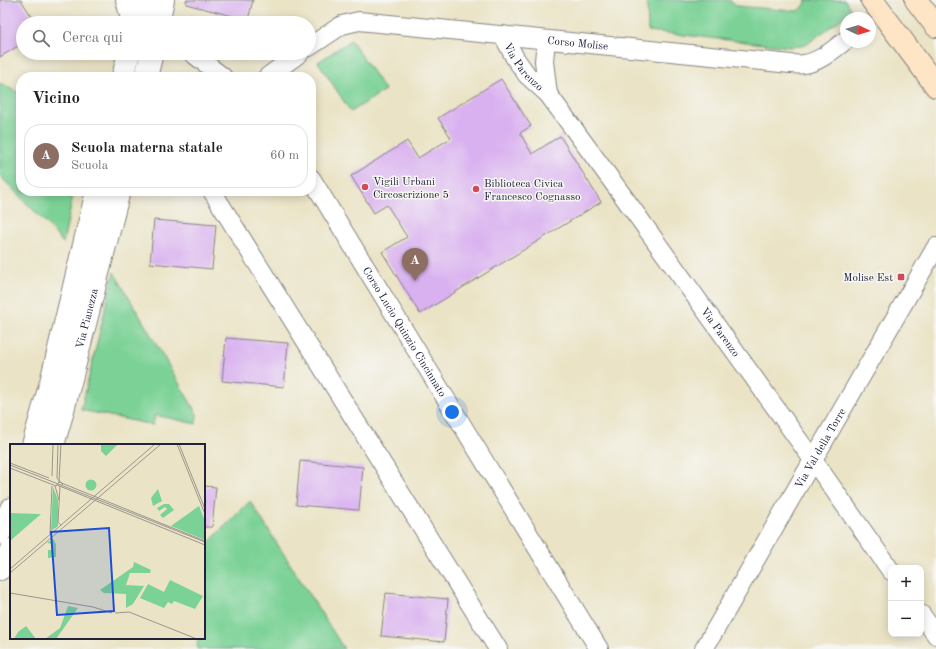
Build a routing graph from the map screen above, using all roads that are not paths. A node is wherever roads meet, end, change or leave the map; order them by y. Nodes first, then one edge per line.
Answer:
1 (163, 0) edge
2 (916, 0) edge
3 (136, 5) edge
4 (877, 7) edge
5 (133, 16) edge
6 (149, 16) edge
7 (159, 16) edge
8 (936, 26) edge
9 (503, 35) junction
10 (546, 40) junction
11 (316, 42) edge
12 (840, 44) edge
13 (127, 60) edge
14 (201, 60) edge
15 (290, 60) edge
16 (123, 72) edge
17 (217, 72) edge
18 (274, 72) edge
19 (935, 83) edge
20 (548, 94) junction
21 (316, 186) edge
22 (96, 196) edge
23 (118, 196) edge
24 (215, 196) edge
25 (936, 247) edge
26 (53, 412) junction
27 (34, 444) edge
28 (53, 444) edge
29 (813, 460) junction
30 (10, 511) edge
31 (0, 533) edge
32 (10, 552) edge
33 (888, 567) edge
34 (0, 569) edge
35 (924, 618) edge
36 (936, 635) edge
37 (498, 649) edge
38 (599, 649) edge
39 (704, 649) edge

1 - 7 street
2 - 8 main road
3 - 5 street
3 - 6 street
4 - 19 main road
9 - 10 street, Corso Molise
9 - 11 street, Corso Molise
9 - 20 street, Via Parenzo
10 - 12 street, Corso Molise
10 - 20 street, Via Parenzo
13 - 16 street
14 - 17 street
15 - 18 street
20 - 29 street, Via Parenzo
21 - 38 street, Corso Lucio Quinzio Cincinnato
22 - 26 street, Via Pianezza
23 - 26 street, Via Pianezza
24 - 37 street
25 - 29 street, Via Val della Torre
26 - 27 street, Via Pianezza
26 - 28 street, Via Pianezza
29 - 33 street, Via Parenzo
29 - 39 street, Via Val della Torre
30 - 31 street
32 - 34 street
35 - 36 street

